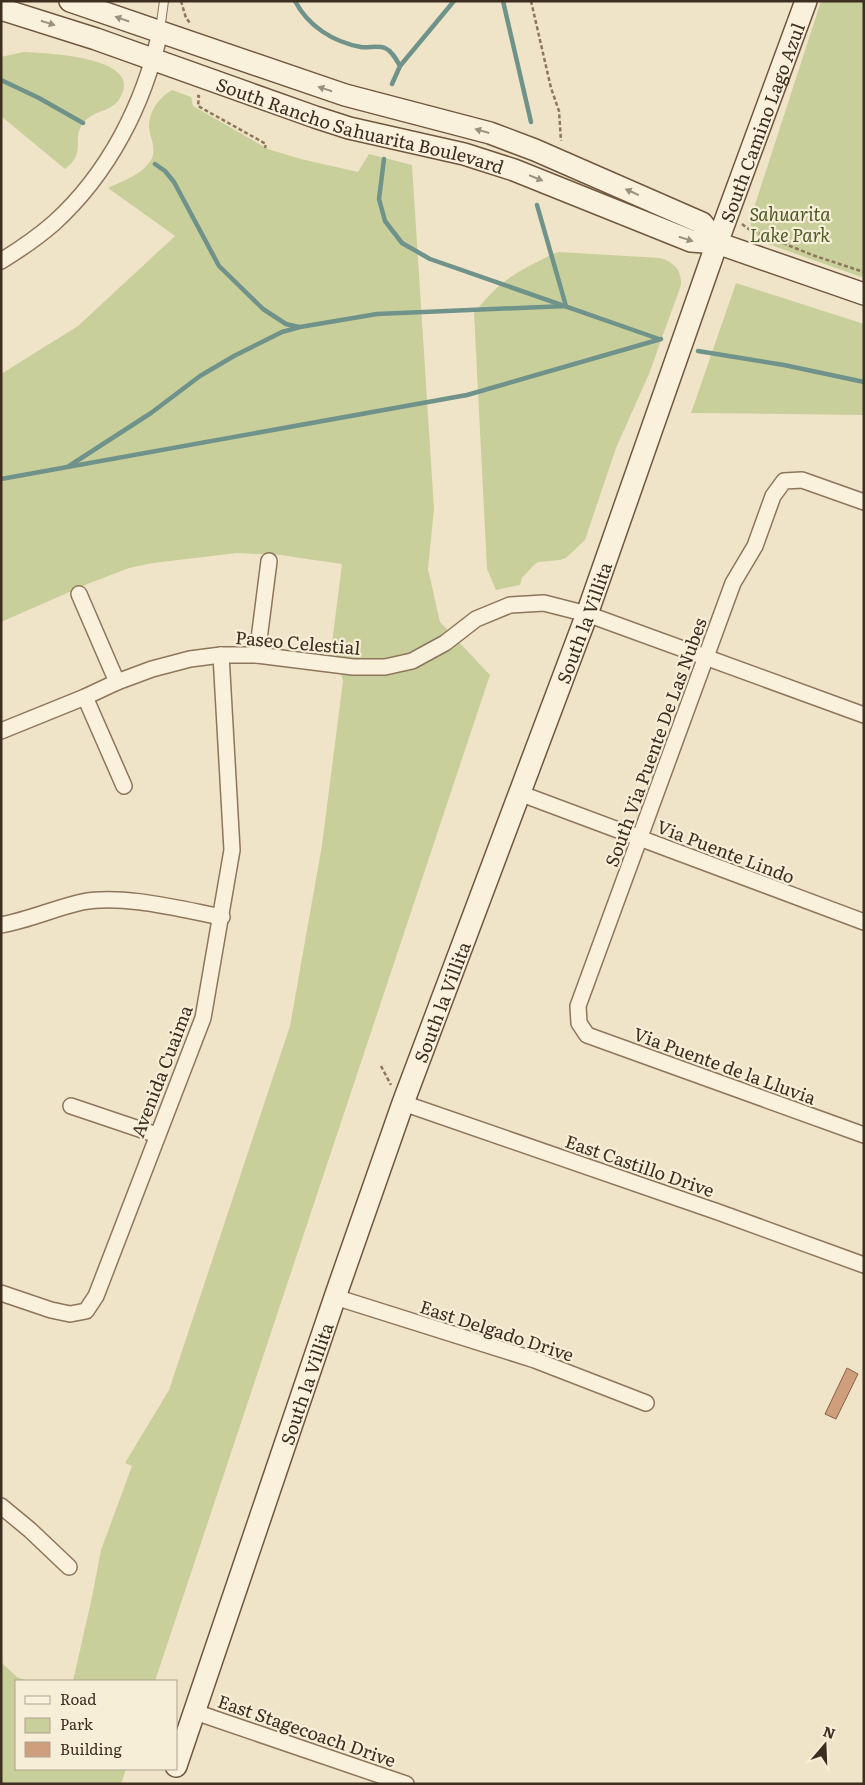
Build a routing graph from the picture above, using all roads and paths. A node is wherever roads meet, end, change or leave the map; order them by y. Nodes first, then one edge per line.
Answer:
1 (70, 1) edge
2 (164, 1) edge
3 (531, 1) edge
4 (806, 1) edge
5 (1, 9) edge
6 (160, 32) junction
7 (154, 59) junction
8 (191, 94) dead end
9 (561, 141) dead end
10 (261, 142) junction
11 (260, 146) dead end
12 (265, 148) dead end
13 (718, 242) junction
14 (1, 262) edge
15 (864, 294) edge
16 (864, 502) edge
17 (269, 561) dead end
18 (79, 594) dead end
19 (587, 614) junction
20 (220, 655) junction
21 (257, 655) junction
22 (706, 657) junction
23 (117, 682) junction
24 (85, 697) junction
25 (864, 714) edge
26 (1, 731) edge
27 (124, 786) dead end
28 (520, 794) junction
29 (640, 838) junction
30 (222, 916) junction
31 (864, 922) edge
32 (1, 925) edge
33 (579, 1023) joint
34 (403, 1103) junction
35 (71, 1106) dead end
36 (157, 1135) junction
37 (864, 1135) edge
38 (864, 1264) edge
39 (1, 1292) edge
40 (335, 1297) junction
41 (646, 1403) dead end
42 (1, 1506) edge
43 (69, 1567) dead end
44 (195, 1712) junction
45 (178, 1761) edge
46 (175, 1770) edge
47 (170, 1784) edge
48 (406, 1784) edge

6 -> 1 street, South Rancho Sahuarita Boulevard
2 - 6 lane
3 - 9 path
4 - 13 street, South Camino Lago Azul
5 -> 7 street, South Rancho Sahuarita Boulevard
6 - 7 street
13 -> 6 street, South Rancho Sahuarita Boulevard
7 -> 13 street, South Rancho Sahuarita Boulevard
7 - 14 street
8 - 10 path
10 - 11 path
10 - 12 path
13 - 15 street, South Rancho Sahuarita Boulevard
13 - 19 street, South la Villita
16 - 22 street, South Via Puente De Las Nubes
17 - 21 street
18 - 23 street
19 - 21 street, Paseo Celestial
19 - 22 street, Paseo Celestial
19 - 28 street, South la Villita
20 - 21 street, Paseo Celestial
20 - 23 street, Paseo Celestial
20 - 30 street, Avenida Cuaima
22 - 25 street, Paseo Celestial
22 - 29 street, South Via Puente De Las Nubes
23 - 24 street, Paseo Celestial
24 - 26 street, Paseo Celestial
24 - 27 street
28 - 29 street, Via Puente Lindo
28 - 34 street, South la Villita
29 - 31 street, Via Puente Lindo
29 - 33 street, South Via Puente De Las Nubes
30 - 32 street
30 - 36 street, Avenida Cuaima
33 - 37 street, Via Puente de la Lluvia
34 - 38 street, East Castillo Drive
34 - 40 street, South la Villita
35 - 36 street
36 - 39 street, Avenida Cuaima
40 - 41 street, East Delgado Drive
40 - 44 street, South la Villita
42 - 43 street
44 - 45 street, South la Villita
44 - 48 street, East Stagecoach Drive
46 - 47 street, South la Villita

